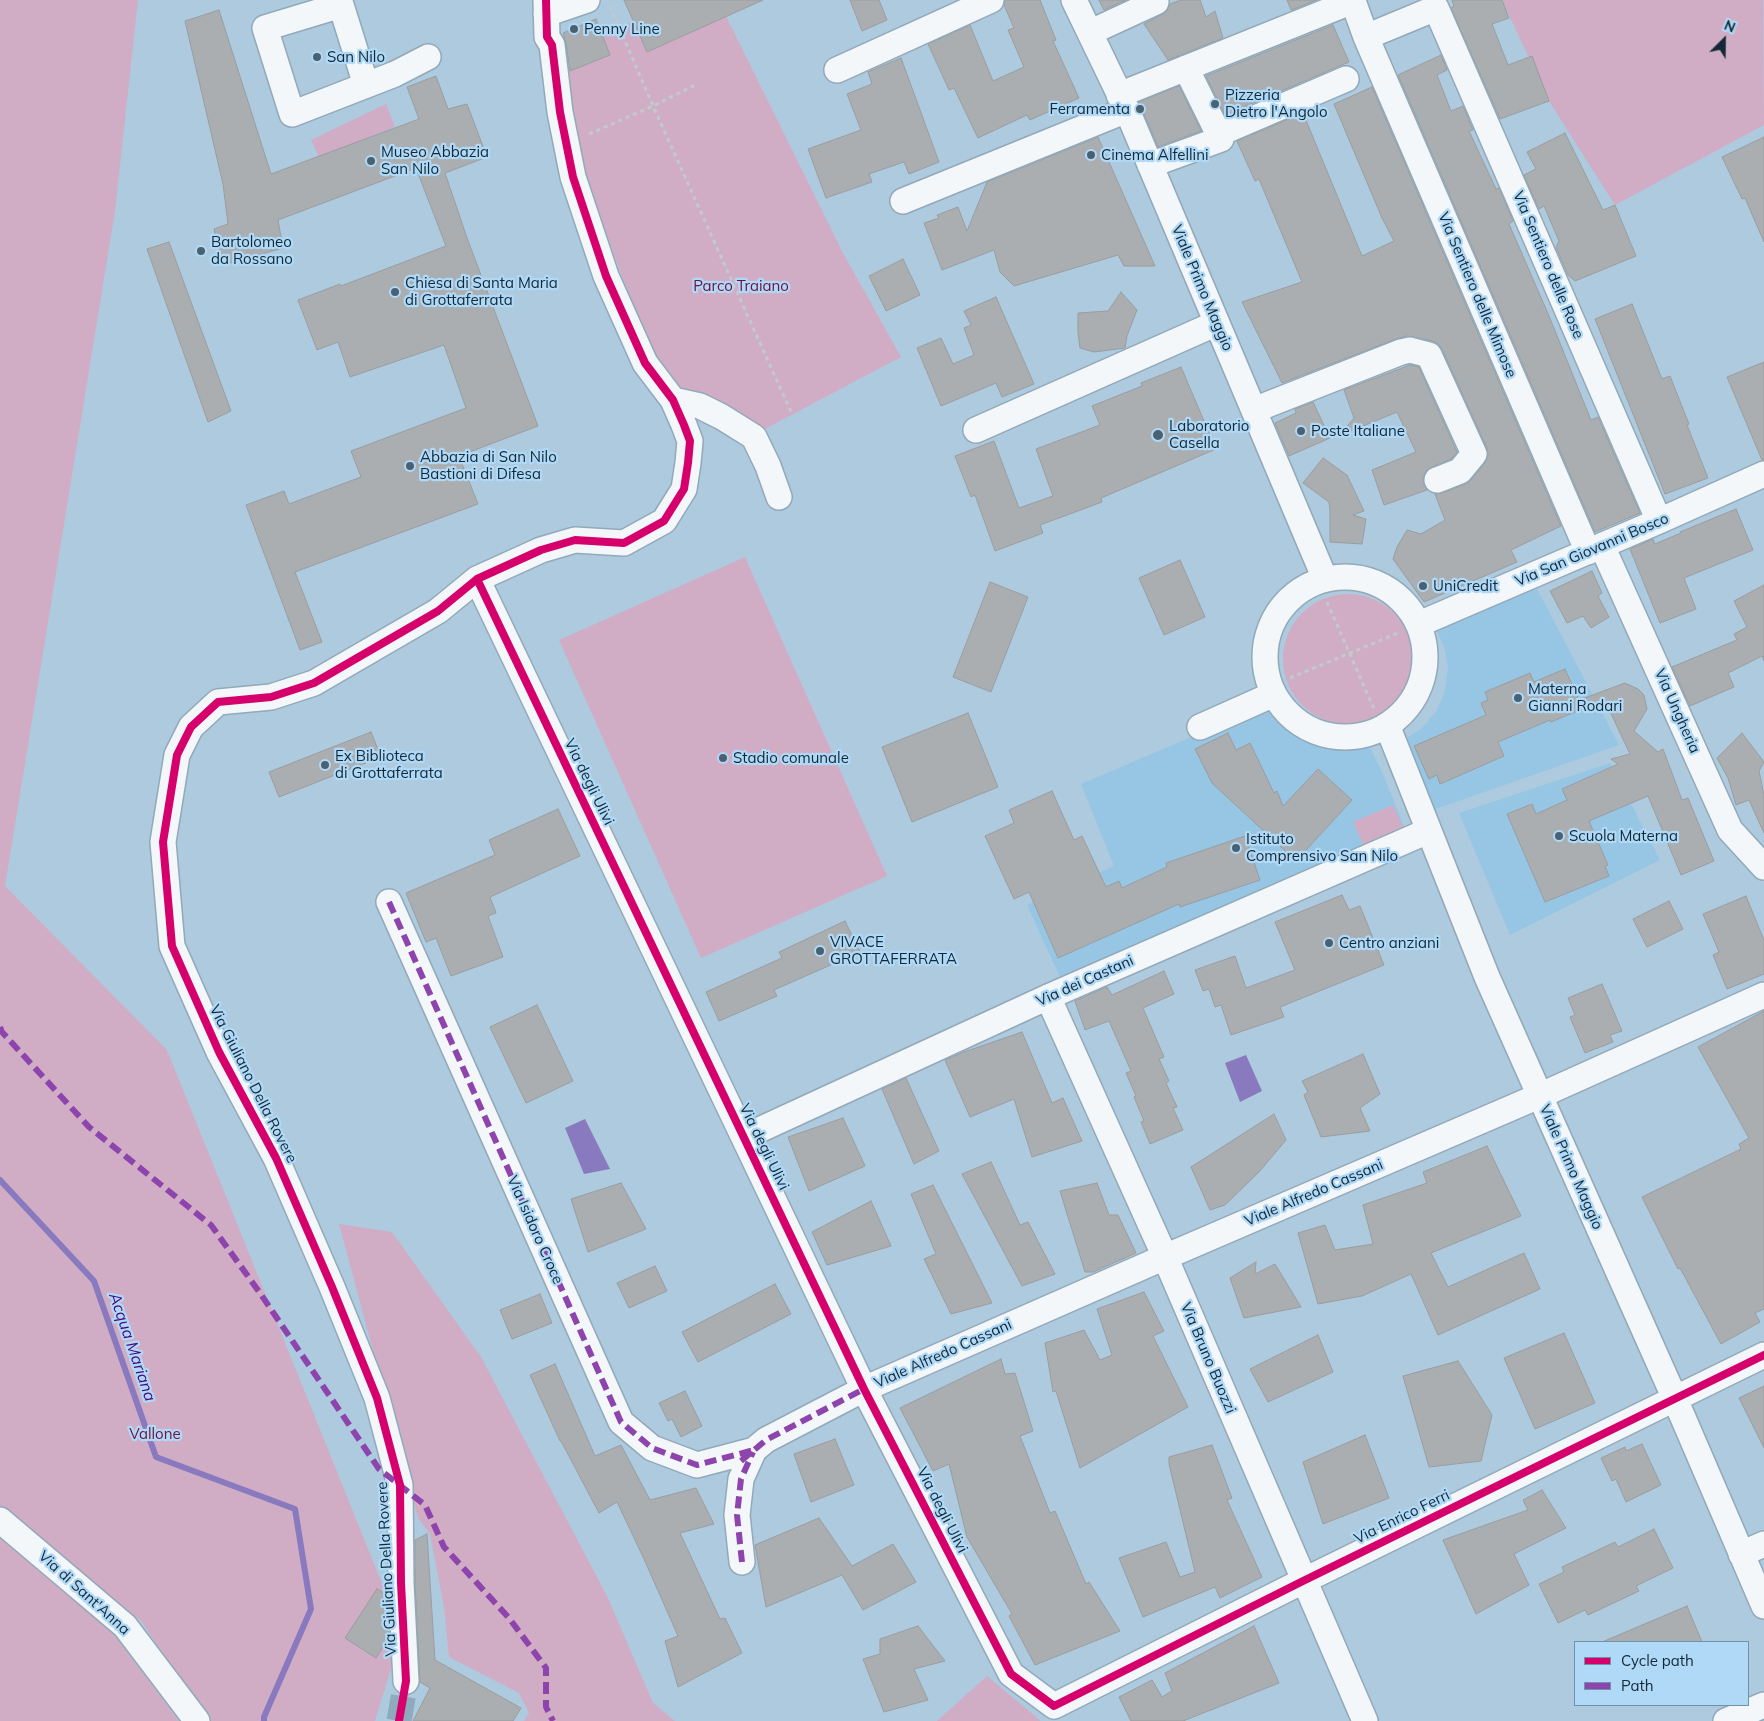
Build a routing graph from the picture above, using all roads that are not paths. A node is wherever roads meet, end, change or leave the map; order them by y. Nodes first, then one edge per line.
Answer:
1 (587, 0) edge
2 (991, 0) edge
3 (1074, 0) edge
4 (1156, 2) dead end
5 (1435, 4) edge
6 (546, 7) edge
7 (1091, 32) junction
8 (1366, 37) junction
9 (428, 57) dead end
10 (1186, 68) junction
11 (837, 70) dead end
12 (1346, 79) dead end
13 (366, 85) junction
14 (1123, 102) junction
15 (1218, 134) junction
16 (1150, 165) junction
17 (903, 201) dead end
18 (1217, 323) junction
19 (673, 400) junction
20 (1254, 410) junction
21 (976, 430) dead end
22 (1764, 474) edge
23 (1437, 480) dead end
24 (779, 497) dead end
25 (1660, 521) junction
26 (1595, 549) junction
27 (477, 579) junction
28 (1321, 580) junction
29 (1419, 624) junction
30 (1272, 690) junction
31 (1384, 727) junction
32 (1200, 728) dead end
33 (1428, 831) junction
34 (1764, 867) edge
35 (389, 902) dead end
36 (1764, 995) edge
37 (1048, 997) junction
38 (1539, 1096) junction
39 (744, 1137) junction
40 (1165, 1257) junction
41 (1764, 1356) edge
42 (864, 1389) junction
43 (1676, 1398) junction
44 (748, 1456) junction
45 (0, 1520) edge
46 (1764, 1544) edge
47 (1741, 1554) junction
48 (742, 1562) dead end
49 (1304, 1581) junction
50 (1764, 1606) edge
51 (406, 1682) tunnel mouth
52 (1764, 1705) edge
53 (1054, 1706) joint
54 (197, 1721) edge
55 (1365, 1721) edge
56 (1726, 1721) edge

1 - 6 street
2 - 11 street
3 - 7 street, Viale Primo Maggio
4 - 7 street
5 - 8 street, Via Sentiero delle Rose
5 - 25 street, Via Sentiero delle Rose
6 - 19 street
7 - 14 street, Viale Primo Maggio
8 - 10 street
8 - 26 street, Via Sentiero delle Mimose
9 - 13 street
10 - 14 street
10 - 15 street
12 - 15 street
13 - 13 street
14 - 16 street, Viale Primo Maggio
14 - 17 street
15 - 16 street
16 - 18 street, Viale Primo Maggio
18 - 20 street, Viale Primo Maggio
18 - 21 street
19 - 24 street
19 - 27 street
20 - 23 street
20 - 28 street, Viale Primo Maggio
22 - 25 street, Via San Giovanni Bosco
25 - 26 street, Via San Giovanni Bosco
26 - 29 street, Via San Giovanni Bosco
26 - 34 street, Via Ungheria
27 - 39 street, Via degli Ulivi
27 - 51 street, Via Giuliano Della Rovere
28 - 29 street
28 - 30 street
29 - 31 street
30 - 31 street
30 - 32 street
31 - 33 street, Viale Primo Maggio
33 - 37 street, Via dei Castani
33 - 38 street, Viale Primo Maggio
35 - 44 street, Via Isidoro Croce
36 - 38 street, Viale Alfredo Cassani
37 - 39 street, Via dei Castani
37 - 40 street, Via Bruno Buozzi
38 - 40 street, Viale Alfredo Cassani
38 - 43 street, Viale Primo Maggio
39 - 42 street, Via degli Ulivi
40 - 42 street, Viale Alfredo Cassani
40 - 49 street, Via Bruno Buozzi
41 - 43 street, Via Enrico Ferri
42 - 44 street, Viale Alfredo Cassani
42 - 53 street, Via degli Ulivi
43 - 47 street, Viale Primo Maggio
43 - 49 street, Via Enrico Ferri
44 - 48 street
45 - 54 street, Via di Sant'Anna
46 - 47 street
47 - 50 street, Viale Primo Maggio
49 - 53 street, Via Enrico Ferri
49 - 55 street, Via Bruno Buozzi
52 - 56 street

